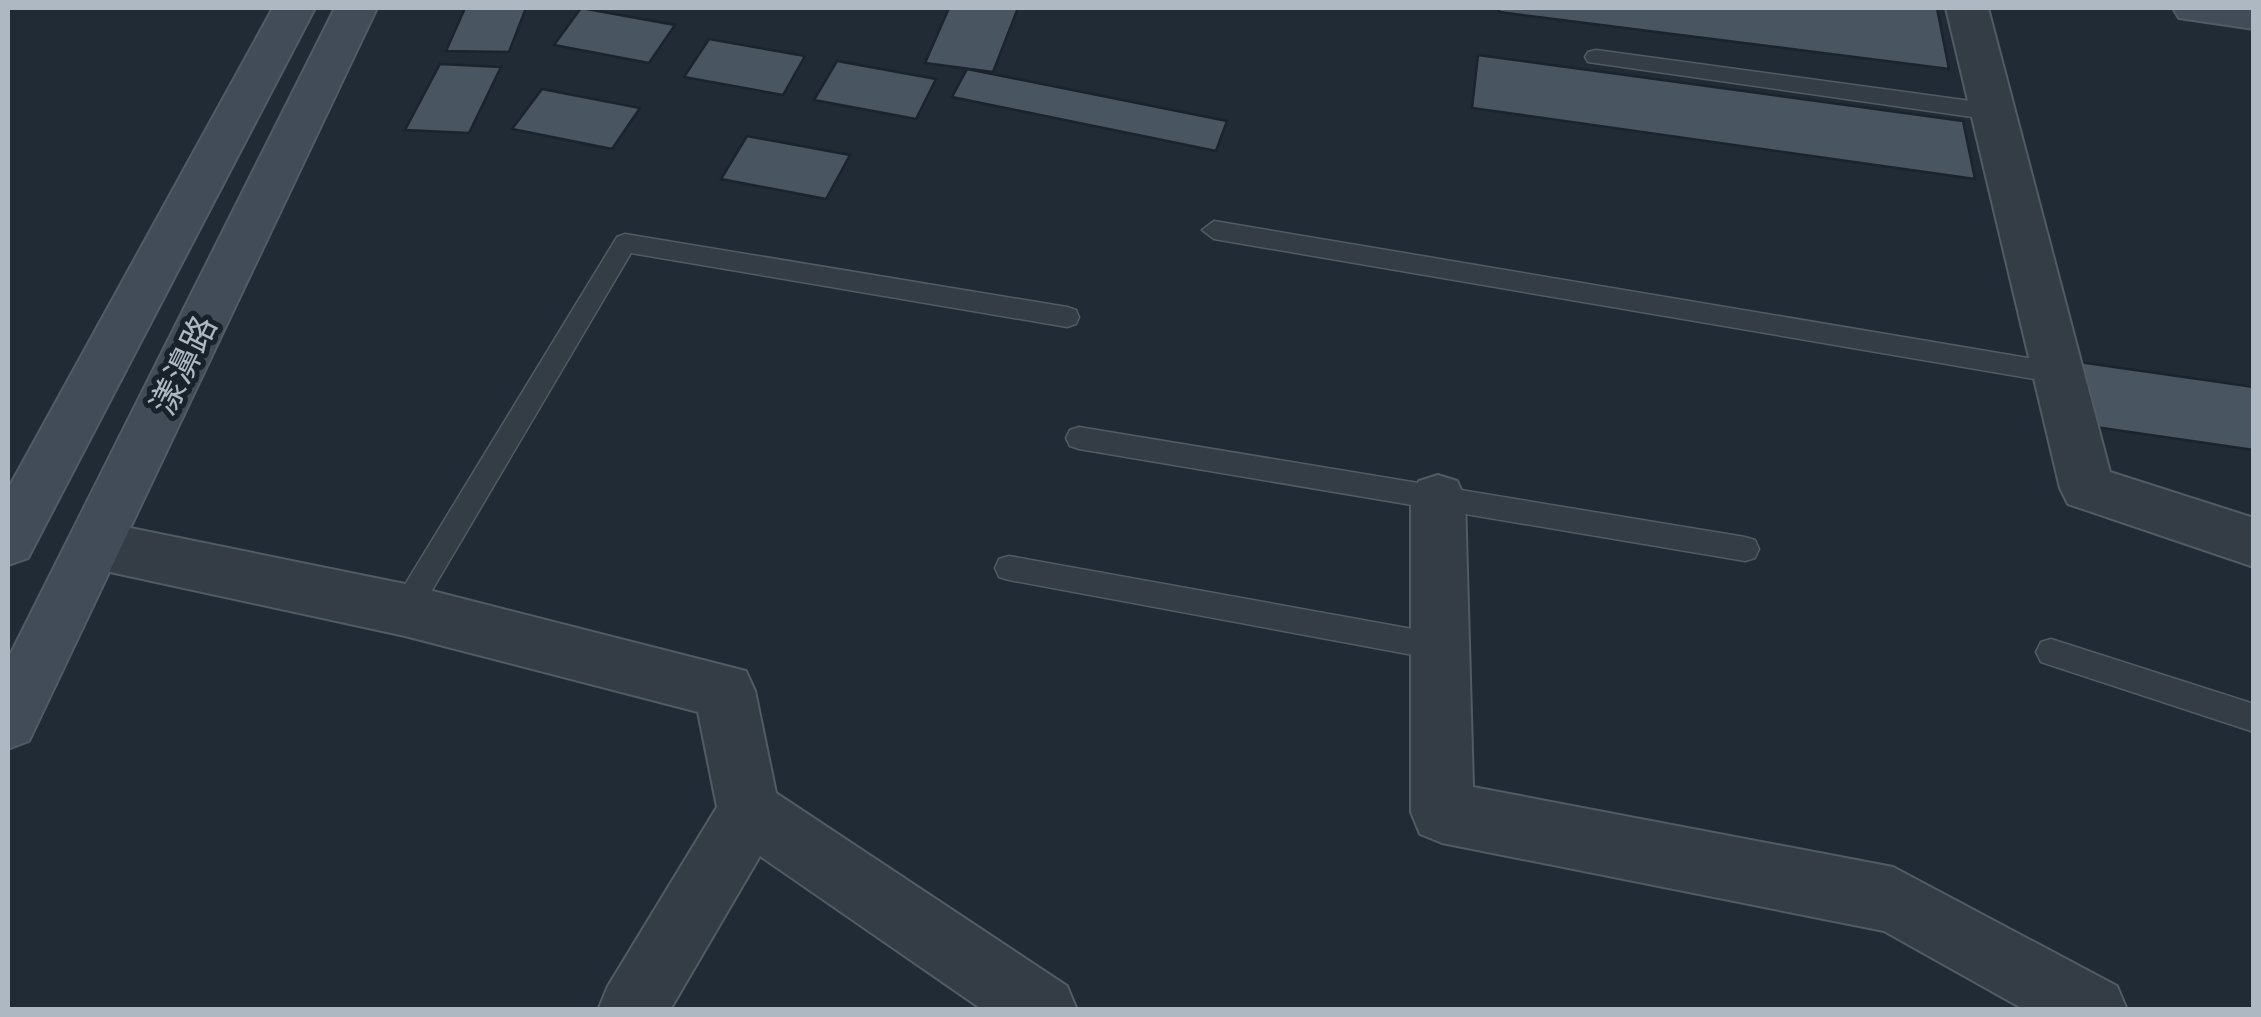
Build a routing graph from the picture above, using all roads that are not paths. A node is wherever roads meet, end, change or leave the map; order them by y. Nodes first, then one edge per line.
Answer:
1 (294, 8) edge
2 (356, 8) edge
3 (1967, 8) edge
4 (2194, 8) edge
5 (2254, 15) edge
6 (1596, 57) dead end
7 (1993, 112) junction
8 (1214, 230) dead end
9 (1067, 317) dead end
10 (2058, 372) junction
11 (1079, 438) dead end
12 (1438, 498) junction
13 (8, 541) edge
14 (2254, 543) edge
15 (96, 545) junction
16 (1745, 550) dead end
17 (1009, 568) dead end
18 (405, 610) junction
19 (1440, 648) junction
20 (2051, 652) dead end
21 (2254, 718) edge
22 (8, 721) edge
23 (750, 812) junction
24 (632, 1010) edge
25 (1043, 1010) edge
26 (2093, 1010) edge

1 - 13 main road, 漾濞路
2 - 15 main road, 漾濞路
3 - 7 street
4 - 5 main road
6 - 7 lane
7 - 10 street
8 - 10 lane
9 - 18 lane
10 - 14 street
11 - 12 lane
12 - 16 lane
12 - 19 street
15 - 18 street
15 - 22 main road, 漾濞路
17 - 19 lane
18 - 23 street
19 - 26 street
20 - 21 lane
23 - 24 street
23 - 25 street

